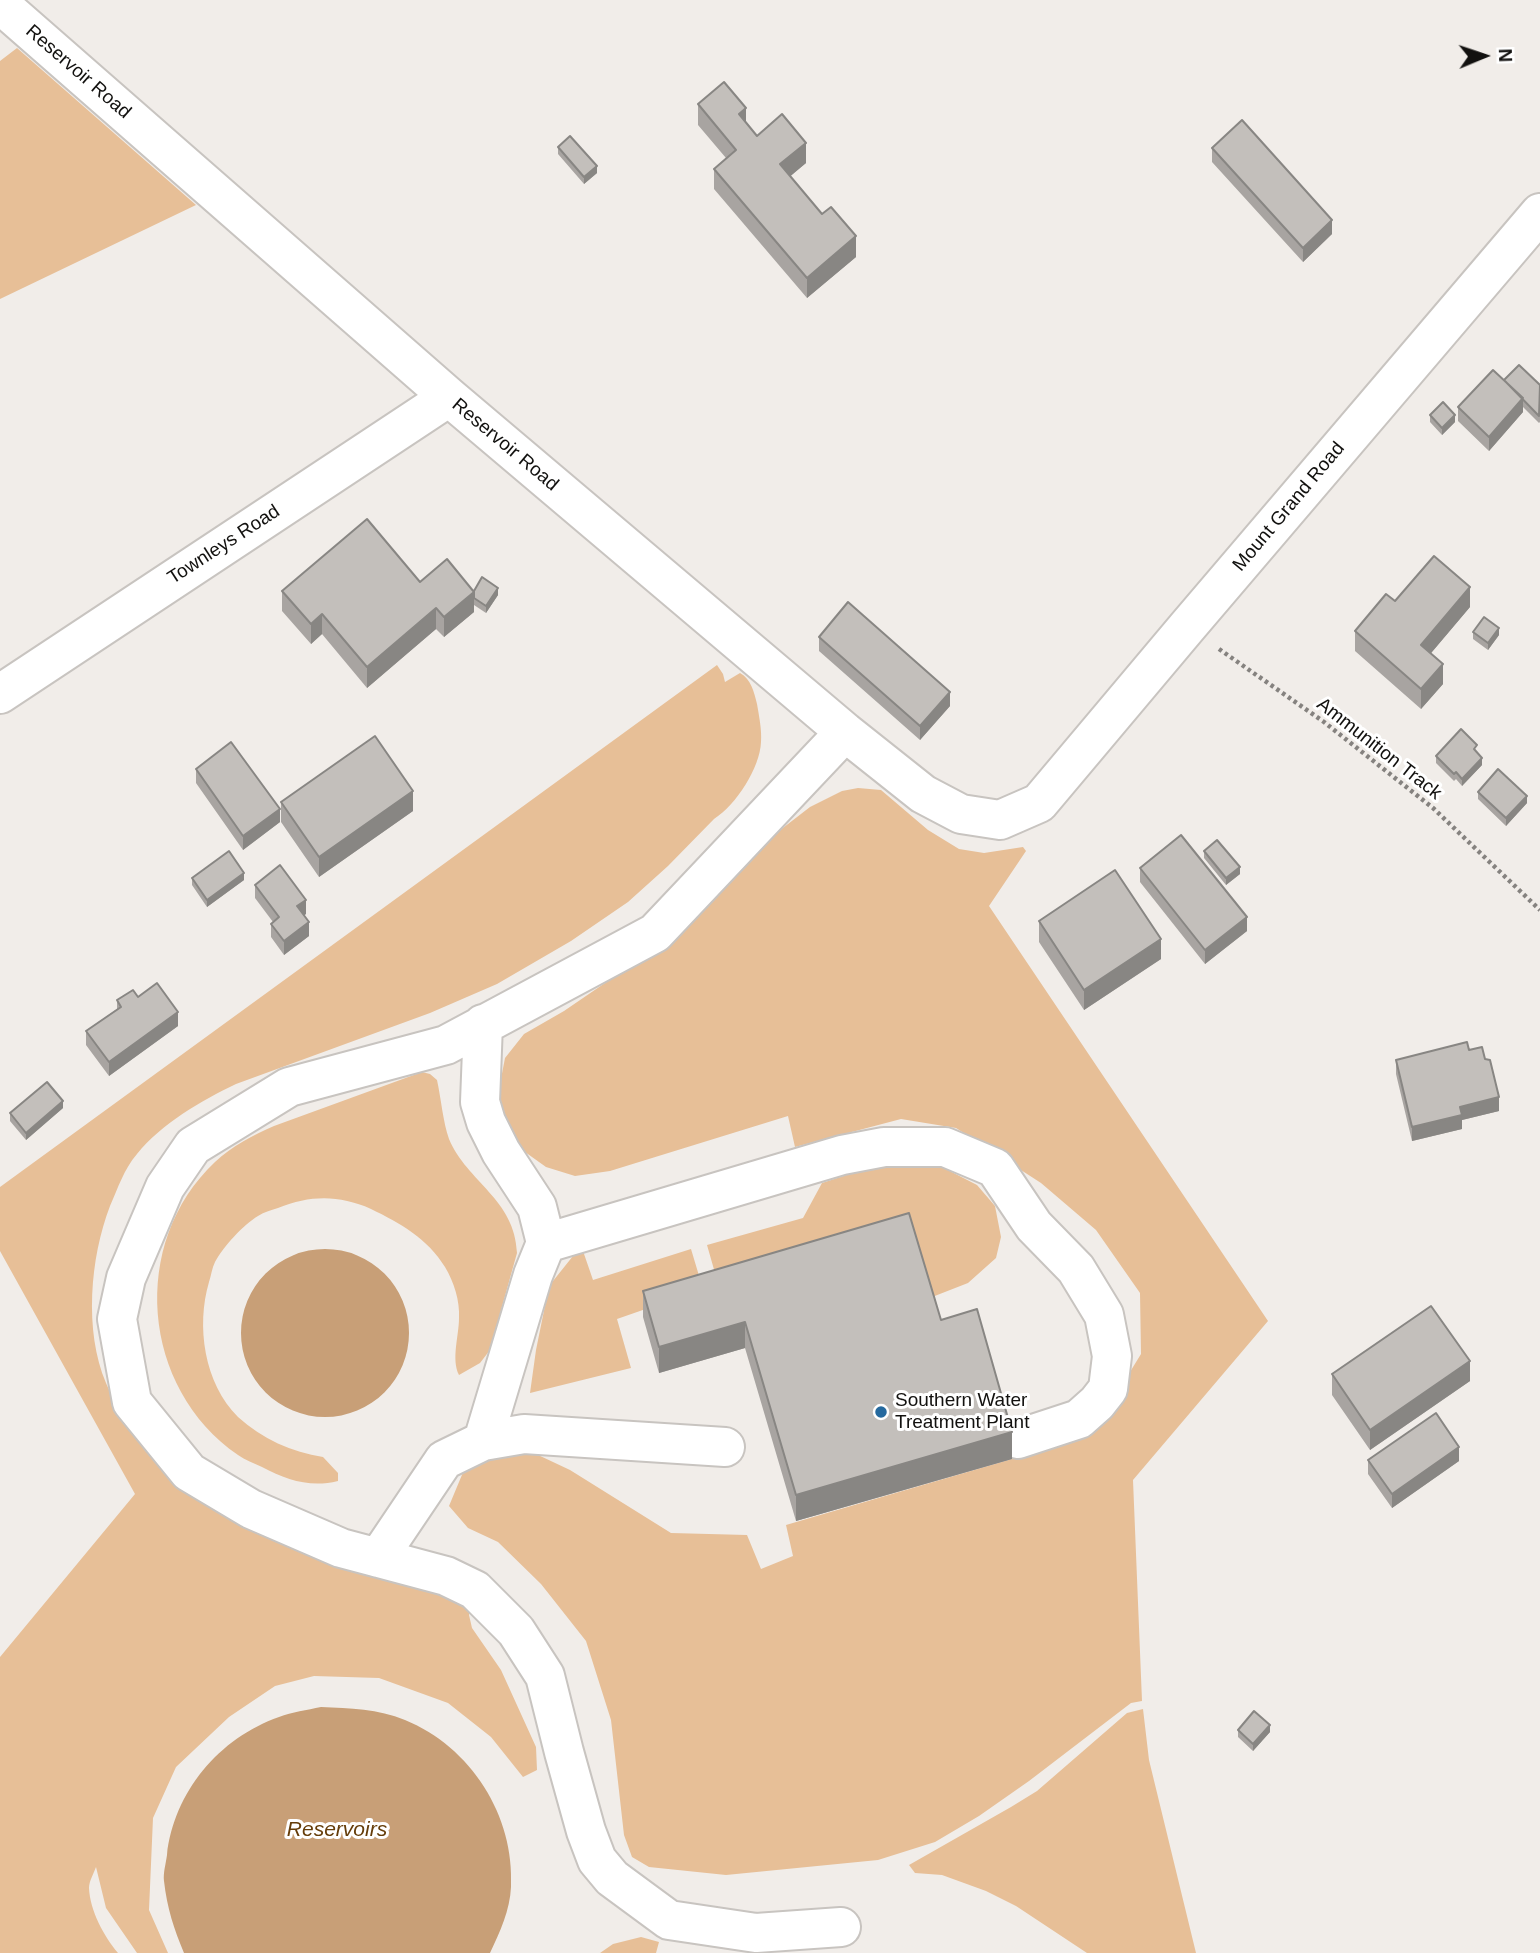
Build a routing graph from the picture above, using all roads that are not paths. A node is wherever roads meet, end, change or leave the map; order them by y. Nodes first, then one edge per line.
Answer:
1 (0, 4) edge
2 (1540, 213) edge
3 (449, 397) junction
4 (0, 694) edge
5 (845, 732) junction
6 (1039, 803) joint
7 (483, 1024) junction
8 (546, 1243) junction
9 (1018, 1440) dead end
10 (482, 1441) junction
11 (725, 1447) dead end
12 (379, 1558) junction
13 (841, 1927) dead end

1 - 3 street, Reservoir Road
2 - 6 street, Mount Grand Road
3 - 4 street, Townleys Road
3 - 5 street, Reservoir Road
5 - 6 street, Reservoir Road
5 - 7 street
7 - 8 street
7 - 12 street
8 - 9 street
8 - 10 street
10 - 11 street
10 - 12 street
12 - 13 street

